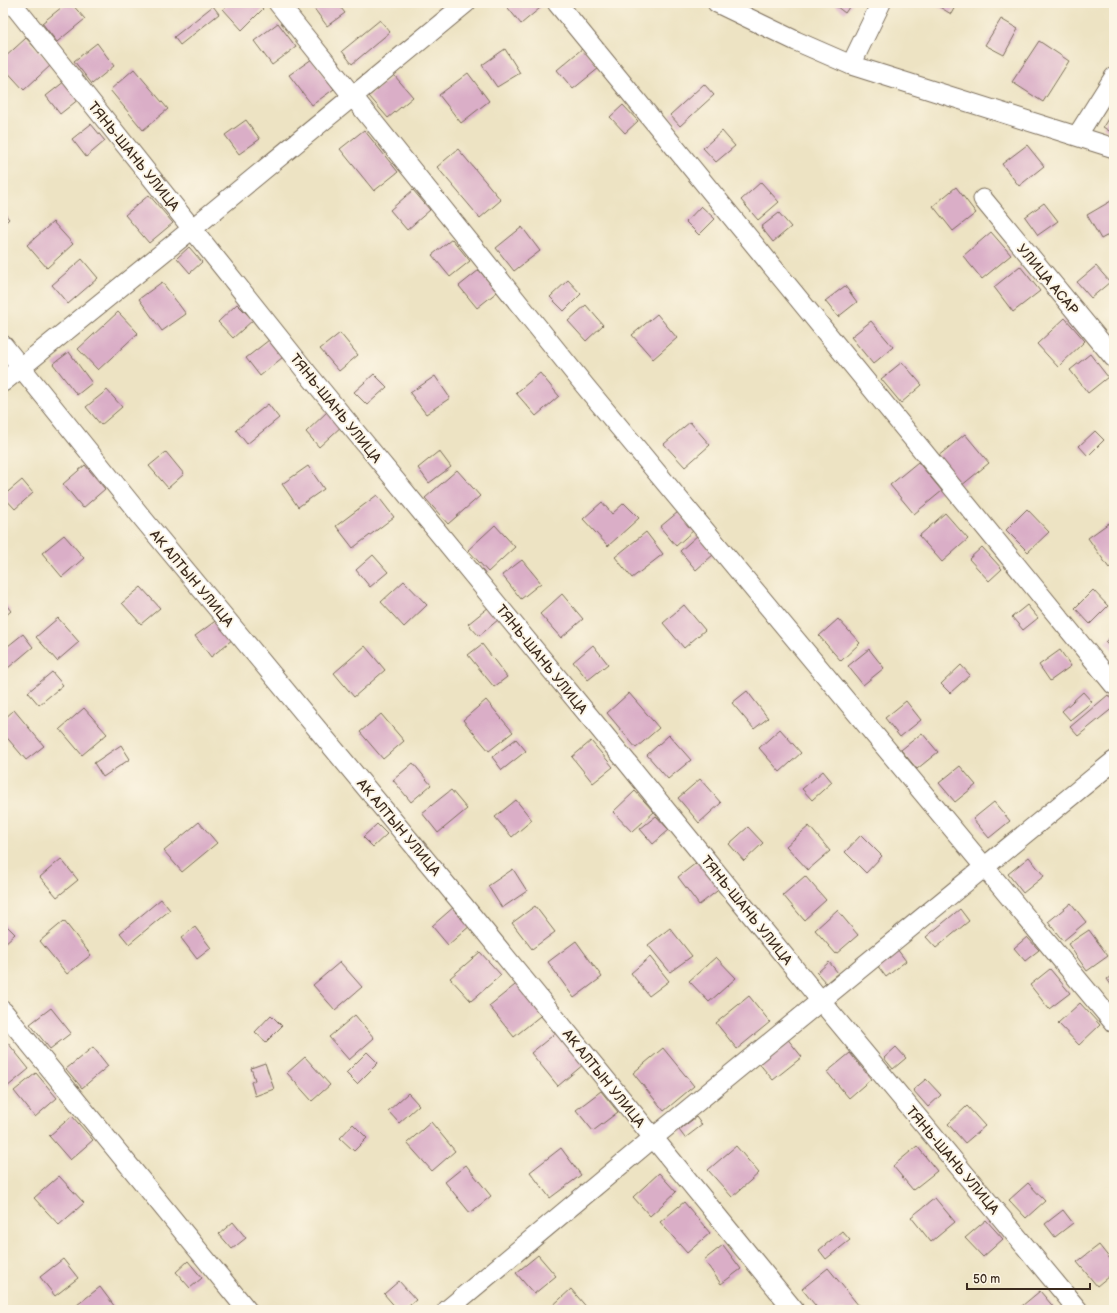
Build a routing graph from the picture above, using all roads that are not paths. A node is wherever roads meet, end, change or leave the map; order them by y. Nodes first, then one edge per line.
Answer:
1 (12, 3) edge
2 (278, 3) edge
3 (466, 3) edge
4 (557, 3) edge
5 (717, 3) edge
6 (881, 3) edge
7 (851, 65) junction
8 (1114, 77) edge
9 (353, 96) junction
10 (1077, 136) junction
11 (1114, 148) edge
12 (982, 199) dead end
13 (192, 229) junction
14 (3, 345) edge
15 (1114, 358) edge
16 (21, 367) junction
17 (3, 382) edge
18 (1114, 685) edge
19 (1114, 762) edge
20 (985, 866) junction
21 (821, 1001) junction
22 (3, 1011) edge
23 (1114, 1023) edge
24 (653, 1138) junction
25 (247, 1310) edge
26 (447, 1310) edge
27 (794, 1310) edge
28 (1078, 1310) edge

1 - 13 street, ТЯНЬ-ШАНЬ УЛИЦА
2 - 9 street
3 - 9 street
4 - 18 street
5 - 7 street
6 - 7 street
7 - 10 street
8 - 10 street
9 - 13 street
9 - 20 street
10 - 11 street
12 - 15 street, УЛИЦА АСАР
13 - 16 street
13 - 21 street, ТЯНЬ-ШАНЬ УЛИЦА
14 - 16 street, АК АЛТЫН УЛИЦА
16 - 17 street
16 - 24 street, АК АЛТЫН УЛИЦА
19 - 20 street
20 - 21 street
20 - 23 street
21 - 24 street
21 - 28 street, ТЯНЬ-ШАНЬ УЛИЦА
22 - 25 street
24 - 26 street
24 - 27 street, АК АЛТЫН УЛИЦА

